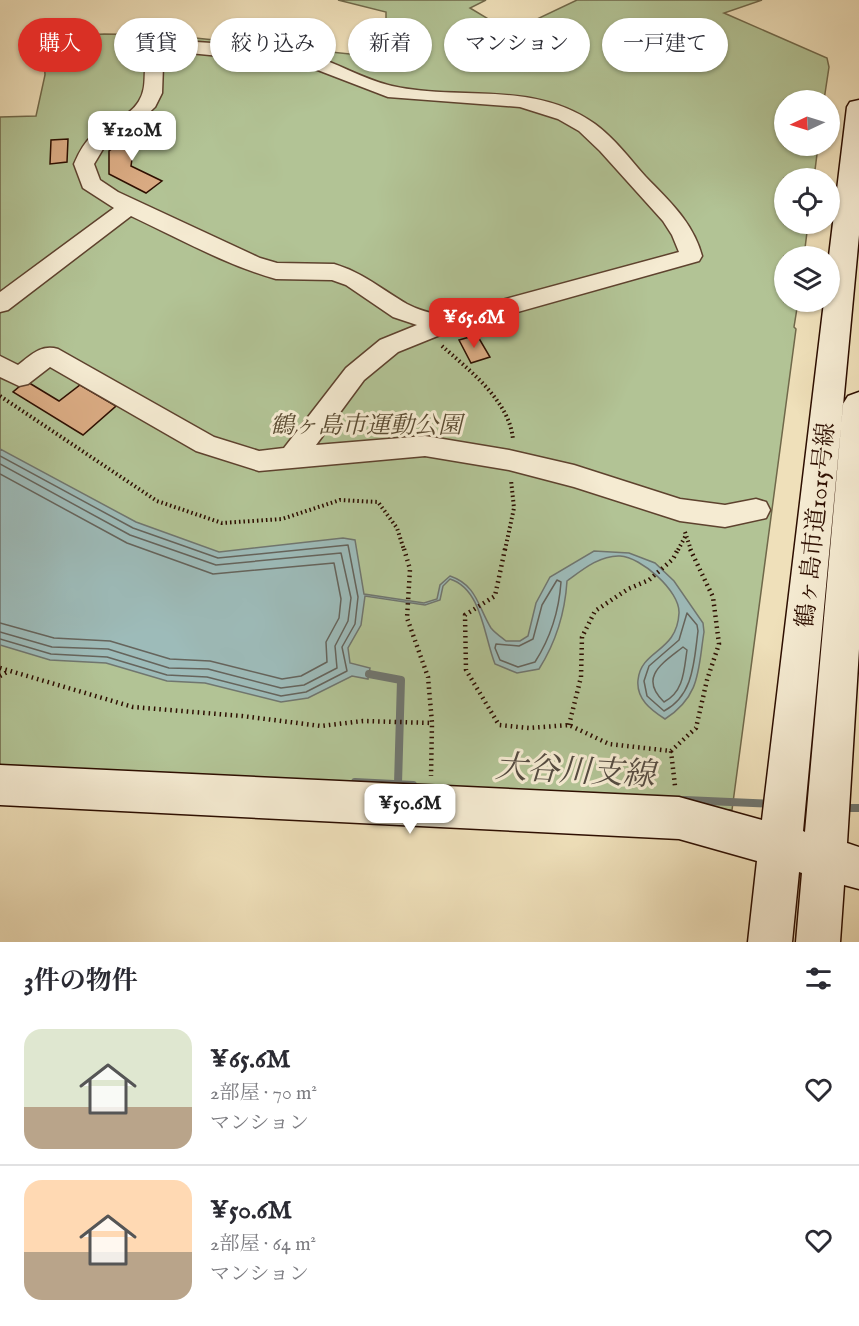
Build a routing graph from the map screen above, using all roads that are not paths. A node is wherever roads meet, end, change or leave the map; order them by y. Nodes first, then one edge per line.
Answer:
1 (859, 107) edge
2 (129, 207) junction
3 (0, 304) edge
4 (434, 328) junction
5 (0, 365) edge
6 (859, 404) edge
7 (857, 456) edge
8 (292, 457) junction
9 (756, 510) dead end
10 (0, 785) edge
11 (781, 844) junction
12 (842, 863) edge
13 (770, 942) edge
14 (818, 942) edge

1 - 11 street, 鶴ヶ島市道1015号線
2 - 3 street
2 - 4 street
2 - 4 street
4 - 8 street
5 - 8 street
6 - 7 street, 鶴ヶ島市道1015号線
7 - 12 street, 鶴ヶ島市道1015号線
8 - 9 street
10 - 11 street
11 - 12 street
11 - 13 street, 鶴ヶ島市道1015号線
12 - 14 street, 鶴ヶ島市道1015号線

